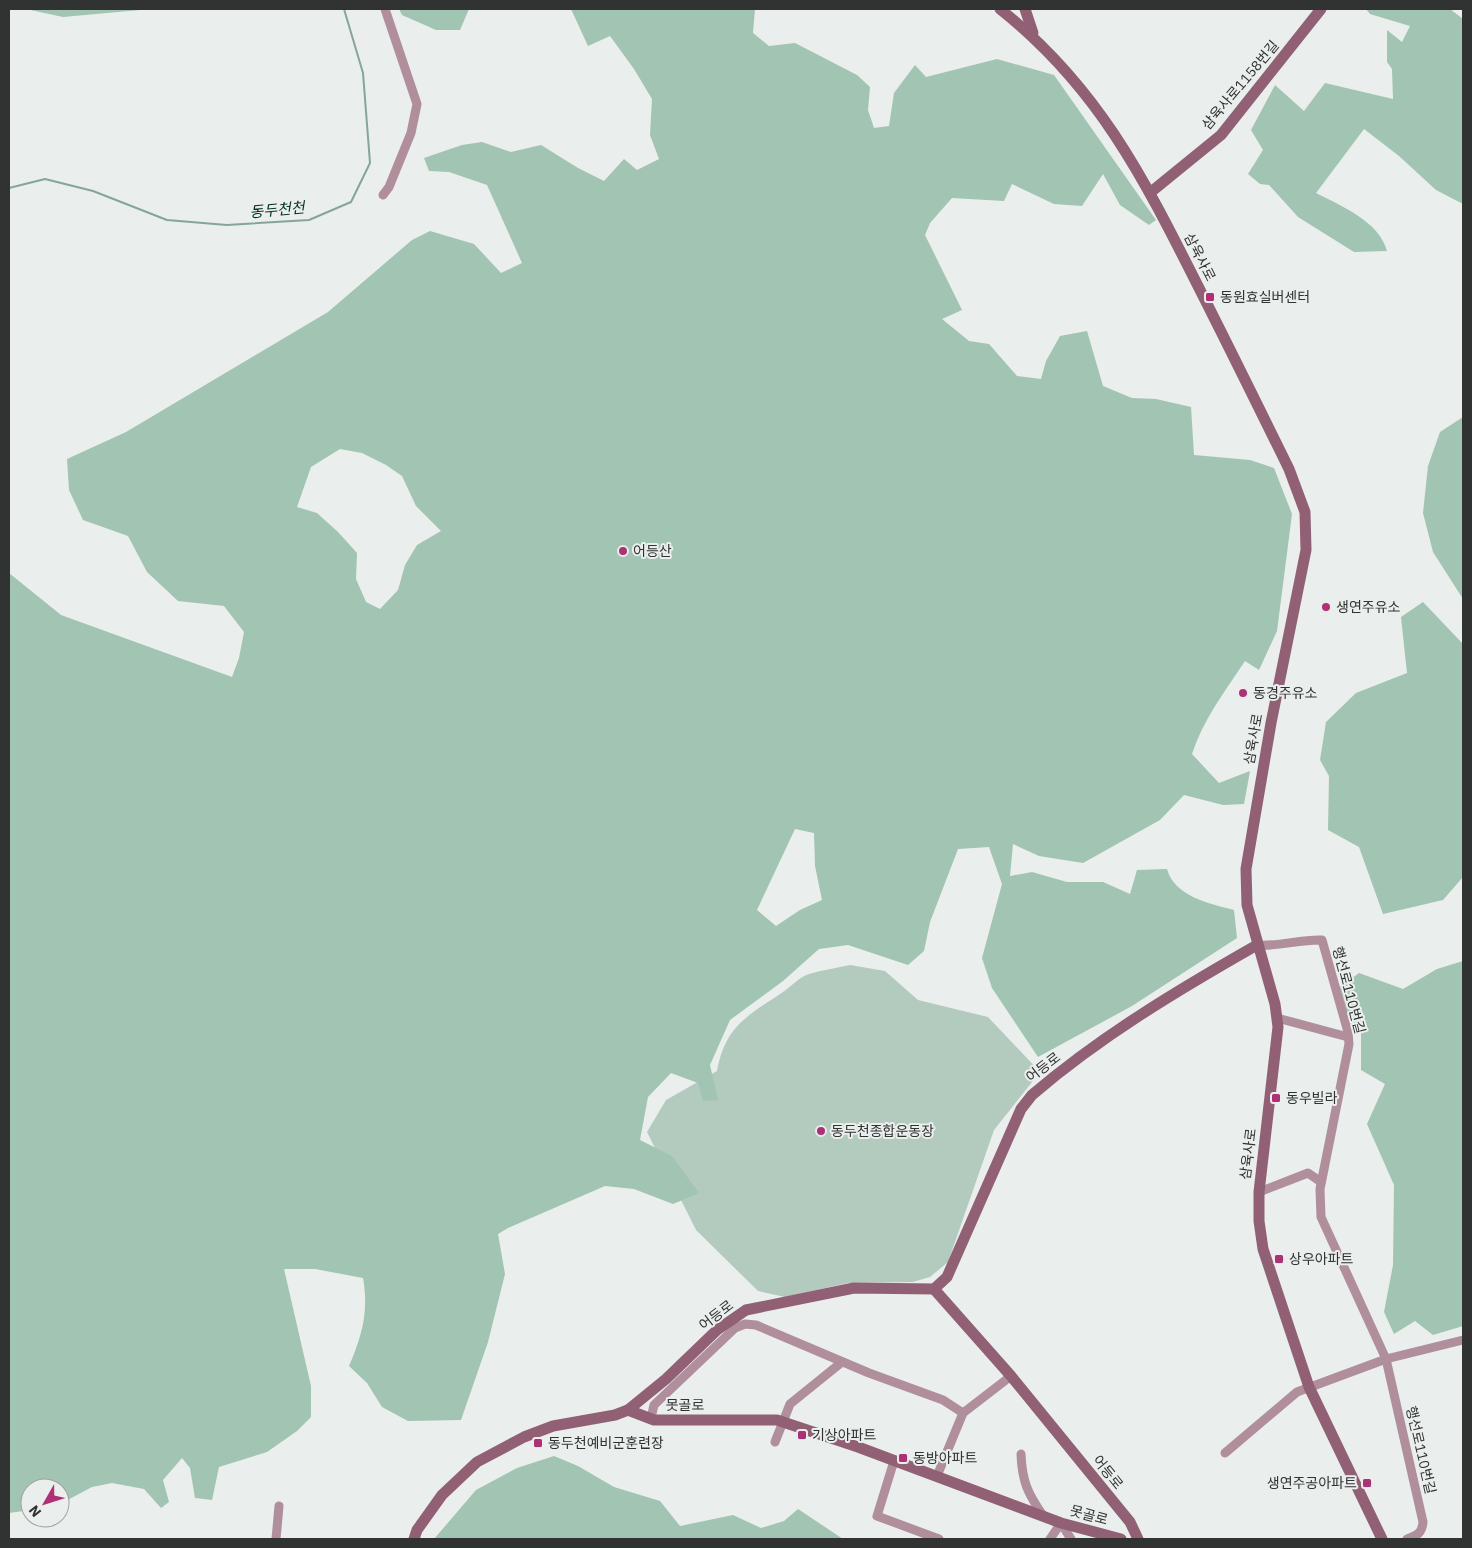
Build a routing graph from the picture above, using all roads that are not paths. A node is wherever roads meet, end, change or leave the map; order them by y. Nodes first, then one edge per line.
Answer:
1 (385, 9) edge
2 (1000, 9) edge
3 (1025, 9) edge
4 (1321, 9) edge
5 (1034, 38) junction
6 (1151, 192) junction
7 (383, 195) dead end
8 (1257, 945) junction
9 (1277, 1018) junction
10 (1348, 1037) junction
11 (1321, 1182) junction
12 (1259, 1192) junction
13 (934, 1289) junction
14 (1463, 1340) edge
15 (1386, 1359) junction
16 (842, 1362) junction
17 (1011, 1376) junction
18 (1309, 1387) junction
19 (628, 1410) junction
20 (963, 1413) junction
21 (651, 1418) junction
22 (781, 1422) junction
23 (775, 1442) dead end
24 (1225, 1453) dead end
25 (1020, 1454) dead end
26 (894, 1461) junction
27 (938, 1476) junction
28 (279, 1506) dead end
29 (1044, 1517) junction
30 (1061, 1523) junction
31 (276, 1539) edge
32 (414, 1539) edge
33 (939, 1539) edge
34 (1050, 1539) edge
35 (1071, 1539) edge
36 (1121, 1539) edge
37 (1138, 1539) edge
38 (1382, 1539) edge
39 (1408, 1539) edge

1 - 7 street
2 - 5 street, 삼육사로
3 - 5 street
4 - 6 street, 삼육사로1158번길
5 - 6 street, 삼육사로
6 - 8 street, 삼육사로
8 - 9 street, 삼육사로
8 - 10 street, 행선로110번길
8 - 13 street, 어등로
9 - 10 street
9 - 12 street, 삼육사로
10 - 11 street, 행선로110번길
11 - 12 street
11 - 15 street, 행선로110번길
12 - 18 street, 삼육사로
13 - 17 street, 어등로
13 - 19 street, 어등로
14 - 15 street
15 - 18 street
15 - 39 street, 행선로110번길
16 - 20 street
16 - 21 street
16 - 22 street
17 - 20 street
17 - 37 street, 어등로
18 - 24 street
18 - 38 street, 삼육사로
19 - 21 street, 못골로
19 - 32 street
20 - 27 street
21 - 22 street, 못골로
22 - 23 street
22 - 26 street, 못골로
25 - 29 street
26 - 27 street, 못골로
26 - 33 street
27 - 29 street, 못골로
28 - 31 street
29 - 30 street, 못골로
30 - 34 street
30 - 35 street
30 - 36 street, 못골로

